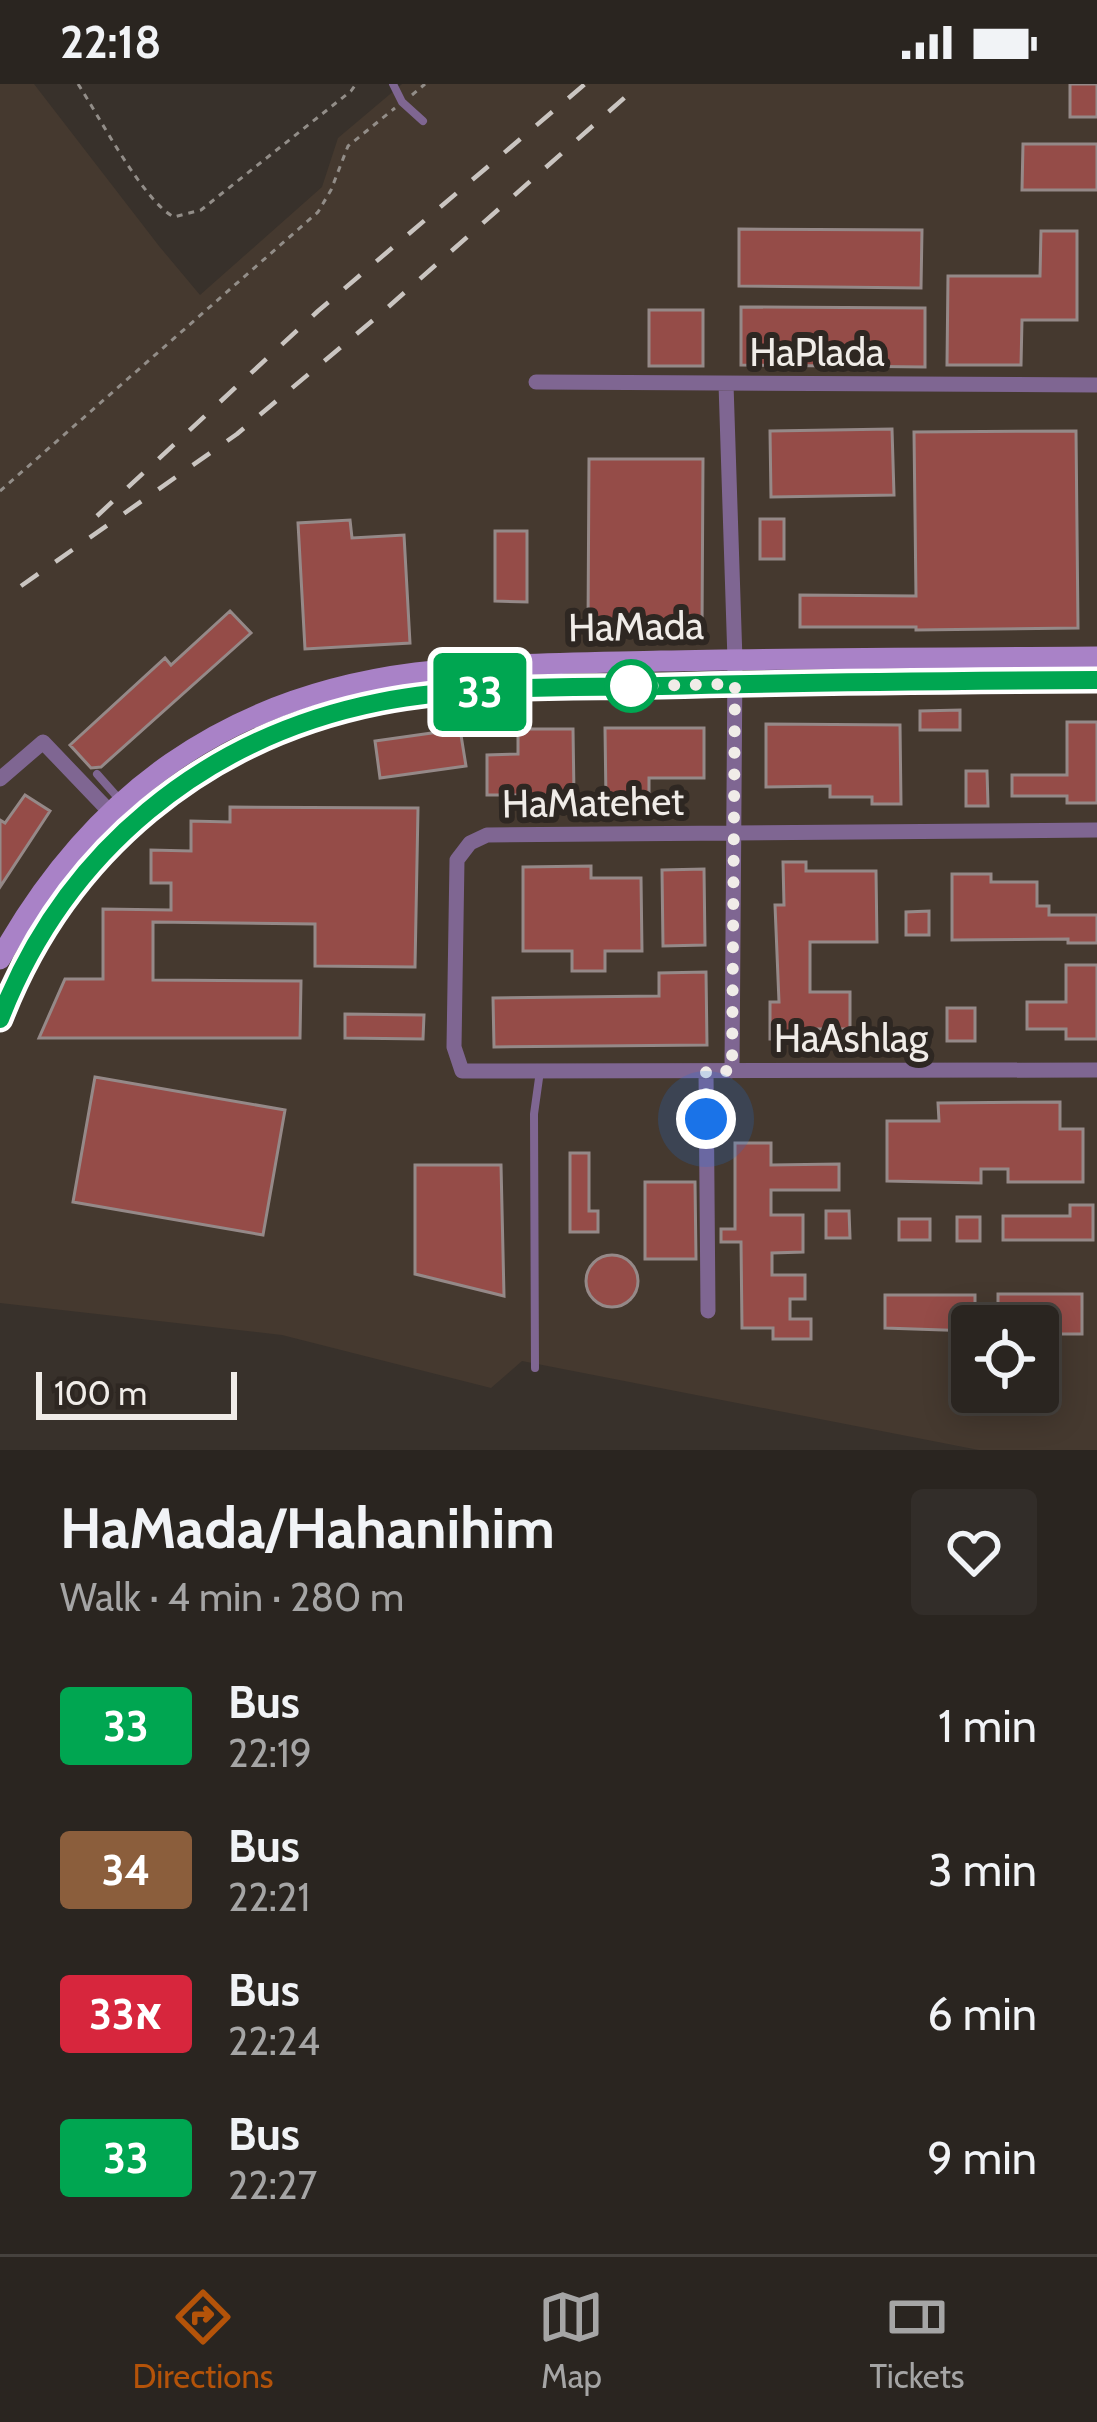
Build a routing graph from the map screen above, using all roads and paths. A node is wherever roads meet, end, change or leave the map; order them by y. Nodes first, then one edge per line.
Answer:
1 (78, 84) edge
2 (356, 84) edge
3 (393, 84) edge
4 (425, 84) edge
5 (402, 102) junction
6 (423, 121) dead end
7 (536, 382) dead end
8 (726, 384) junction
9 (1097, 385) edge
10 (0, 491) edge
11 (1097, 658) edge
12 (735, 659) junction
13 (1097, 680) edge
14 (735, 684) junction
15 (97, 774) dead end
16 (0, 779) edge
17 (116, 807) junction
18 (1097, 830) edge
19 (733, 833) junction
20 (111, 844) junction
21 (0, 959) edge
22 (0, 1019) edge
23 (1097, 1070) edge
24 (706, 1071) junction
25 (732, 1071) junction
26 (462, 1072) joint
27 (540, 1072) junction
28 (708, 1311) dead end
29 (535, 1368) dead end

1 - 2 path
3 - 5 lane
4 - 5 path
5 - 6 lane
5 - 10 path
7 - 8 street, HaPlada
8 - 9 street, HaPlada
8 - 12 street
11 - 12 street, HaMada
12 - 14 street
12 - 17 street, HaMada
13 - 14 street, HaMada
14 - 19 street
14 - 20 street, HaMada
15 - 17 lane
16 - 17 street
17 - 20 lane
17 - 21 street, HaMada
18 - 19 street, HaMatehet
19 - 25 street
19 - 26 street, HaMatehet
20 - 22 street, HaMada
23 - 25 street, HaAshlag
24 - 25 street, HaAshlag
24 - 27 street, HaAshlag
24 - 28 street
26 - 27 street, HaAshlag
27 - 29 lane

